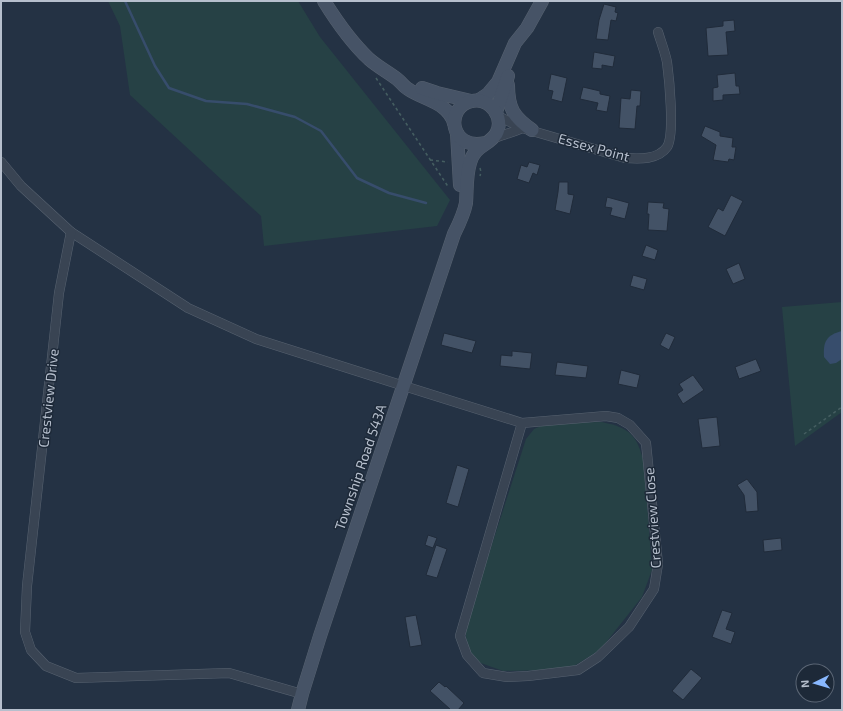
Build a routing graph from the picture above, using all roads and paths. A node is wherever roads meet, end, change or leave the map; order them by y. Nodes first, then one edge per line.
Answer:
1 (324, 1) edge
2 (542, 1) edge
3 (527, 28) junction
4 (658, 32) dead end
5 (372, 72) dead end
6 (508, 77) junction
7 (398, 79) junction
8 (475, 101) junction
9 (497, 114) junction
10 (456, 128) junction
11 (527, 129) junction
12 (488, 142) junction
13 (430, 160) junction
14 (1, 162) edge
15 (448, 162) dead end
16 (1, 174) edge
17 (21, 186) junction
18 (459, 202) junction
19 (72, 232) junction
20 (454, 234) junction
21 (404, 386) junction
22 (842, 407) edge
23 (522, 423) junction
24 (804, 434) dead end
25 (302, 694) junction
26 (298, 710) edge

1 - 7 main road
2 - 3 main road, Township Road 543A
3 - 6 main road, Township Road 543A
3 - 8 main road, Township Road 543A
4 - 11 street, Essex Point
5 - 13 path
6 - 9 main road, Township Road 543A
6 - 11 main road
7 - 8 main road
7 - 10 main road
8 - 9 main road
8 - 10 main road, Township Road 543A
9 - 11 street, Essex Point
9 - 12 main road, Township Road 543A
10 - 12 main road
10 - 18 main road, Township Road 543A
11 - 12 street
12 - 20 main road, Township Road 543A
13 - 15 path
13 - 18 path
14 - 17 street
16 - 17 street
17 - 19 street
18 - 20 main road, Township Road 543A
19 - 21 street
19 - 25 street, Crestview Drive
20 - 21 main road, Township Road 543A
21 - 23 street, Crestview Close
21 - 25 main road, Township Road 543A
22 - 24 path
23 - 23 street, Crestview Close
25 - 26 main road, Township Road 543A

